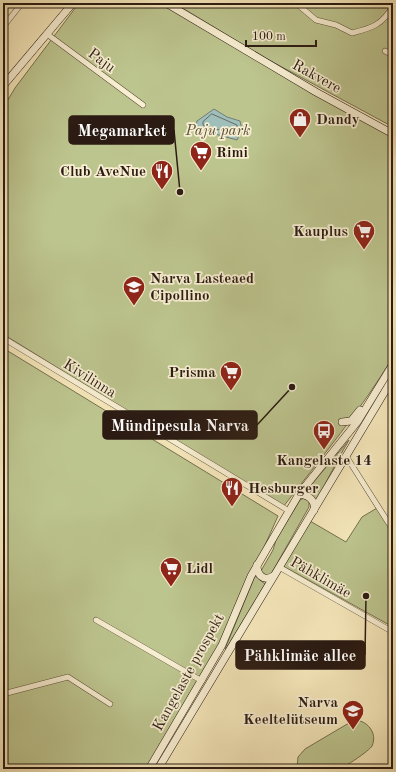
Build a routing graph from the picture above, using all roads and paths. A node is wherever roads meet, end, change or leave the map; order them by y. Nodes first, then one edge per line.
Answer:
1 (22, 3) edge
2 (73, 3) edge
3 (166, 3) edge
4 (296, 3) edge
5 (393, 6) edge
6 (3, 27) edge
7 (47, 34) junction
8 (386, 51) dead end
9 (393, 55) edge
10 (3, 86) edge
11 (143, 105) dead end
12 (393, 134) edge
13 (3, 338) edge
14 (393, 364) edge
15 (393, 378) edge
16 (377, 391) junction
17 (342, 422) dead end
18 (351, 430) junction
19 (358, 436) junction
20 (346, 456) junction
21 (299, 494) junction
22 (314, 510) junction
23 (289, 511) junction
24 (393, 530) edge
25 (257, 565) junction
26 (279, 567) junction
27 (273, 576) junction
28 (96, 620) dead end
29 (393, 632) edge
30 (202, 681) junction
31 (3, 694) edge
32 (110, 704) dead end
33 (149, 769) edge
34 (158, 769) edge

1 - 6 street
2 - 7 main road
3 - 12 main road, Rakvere
4 - 5 street
7 - 10 main road
7 - 11 street, Paju
8 - 9 street
13 - 23 street, Kivilinna
14 - 16 main road, Kangelaste prospekt
15 - 19 main road, Kangelaste prospekt
16 - 17 main road
16 - 18 main road, Kangelaste prospekt
18 - 19 main road
18 - 21 main road, Kangelaste prospekt
19 - 20 main road, Kangelaste prospekt
20 - 22 main road, Kangelaste prospekt
20 - 24 street
21 - 22 main road
21 - 23 main road, Kangelaste prospekt
22 - 26 main road, Kangelaste prospekt
23 - 25 main road, Kangelaste prospekt
25 - 27 main road
25 - 30 main road, Kangelaste prospekt
26 - 27 main road, Kangelaste prospekt
26 - 29 street, Pähklimäe
27 - 34 main road, Kangelaste prospekt
28 - 30 street
30 - 33 main road, Kangelaste prospekt
31 - 32 street

